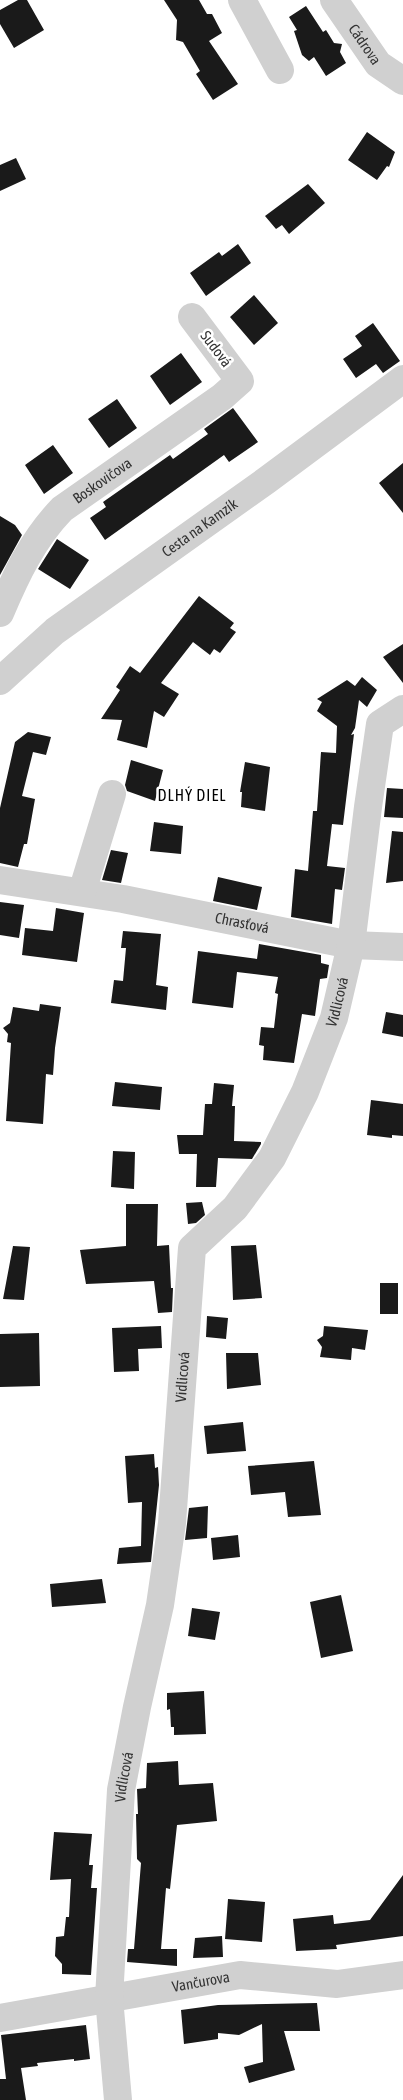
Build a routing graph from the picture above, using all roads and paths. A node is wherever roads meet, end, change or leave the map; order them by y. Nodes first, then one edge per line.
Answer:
1 (242, 0) edge
2 (334, 0) edge
3 (280, 70) dead end
4 (403, 81) edge
5 (192, 317) dead end
6 (403, 379) edge
7 (240, 380) joint
8 (0, 613) edge
9 (0, 681) edge
10 (403, 709) edge
11 (112, 794) dead end
12 (0, 880) edge
13 (82, 892) junction
14 (351, 945) junction
15 (403, 947) edge
16 (403, 1975) edge
17 (109, 1998) junction
18 (0, 2018) edge
19 (118, 2100) edge

1 - 3 street
2 - 4 street, Cádrova
5 - 7 street, Sudová
6 - 9 street, Cesta na Kamzík
7 - 8 street, Boskovičova
10 - 14 street, Vidlicová
11 - 13 street
12 - 13 street, Chrasťová
13 - 14 street, Chrasťová
14 - 15 street, Chrasťová
14 - 17 street, Vidlicová
16 - 17 street, Vančurova
17 - 18 street, Vančurova
17 - 19 street, Vidlicová

